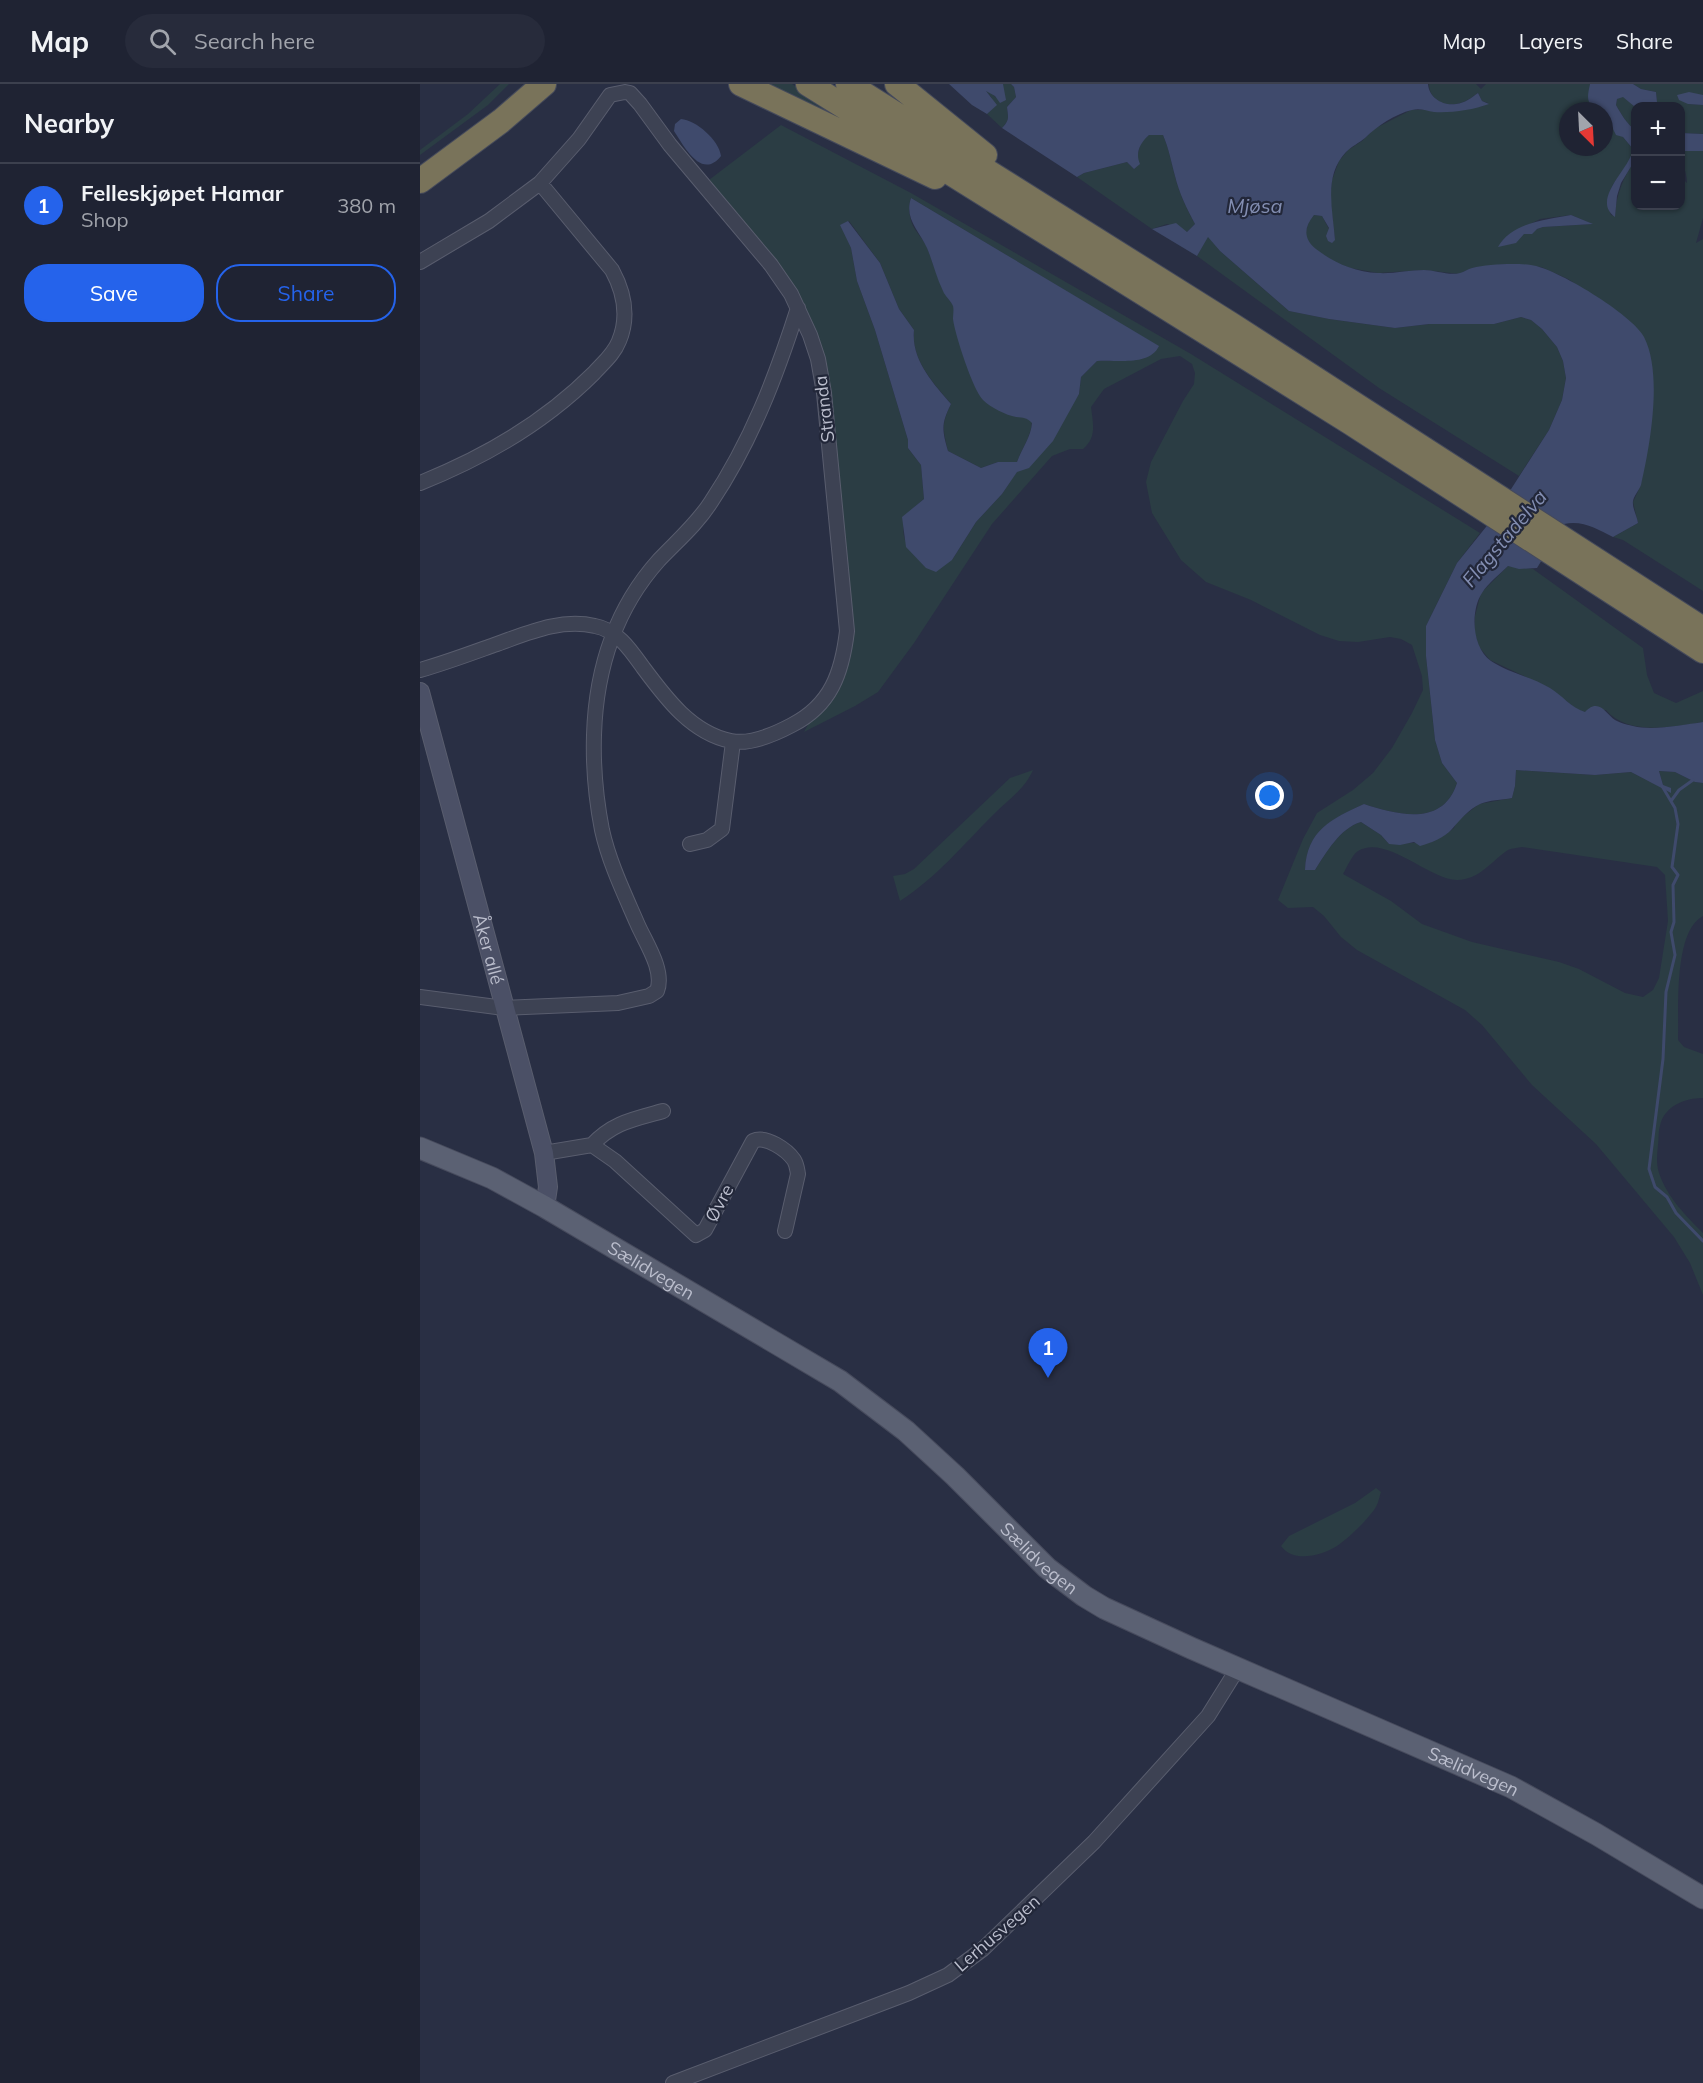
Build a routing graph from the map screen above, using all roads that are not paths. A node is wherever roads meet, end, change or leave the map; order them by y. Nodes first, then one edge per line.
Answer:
1 (522, 84) edge
2 (544, 84) edge
3 (741, 84) edge
4 (808, 84) edge
5 (848, 84) edge
6 (897, 84) edge
7 (420, 163) edge
8 (420, 181) edge
9 (540, 183) junction
10 (1030, 210) junction
11 (420, 262) edge
12 (798, 308) junction
13 (420, 483) edge
14 (1565, 549) junction
15 (1703, 629) edge
16 (613, 632) junction
17 (1703, 651) edge
18 (420, 670) edge
19 (420, 692) edge
20 (733, 742) junction
21 (690, 844) dead end
22 (420, 997) edge
23 (504, 1008) junction
24 (663, 1111) dead end
25 (592, 1144) junction
26 (420, 1148) edge
27 (544, 1152) junction
28 (545, 1207) junction
29 (785, 1231) dead end
30 (1238, 1668) junction
31 (1703, 1898) edge
32 (673, 2083) edge

1 - 7 highway
2 - 8 highway
3 - 10 highway
4 - 10 highway
5 - 10 highway
6 - 10 highway
9 - 11 street
9 - 12 street, Stranda
9 - 13 street
10 - 14 highway
12 - 16 street
12 - 20 street, Stranda
14 - 15 highway
14 - 17 highway
16 - 18 street
16 - 20 street
16 - 23 street
19 - 23 street, Åker allé
20 - 21 street
22 - 23 street
23 - 27 street, Åker allé
24 - 25 street
25 - 27 street
25 - 29 street, Øvre
26 - 28 main road, Sælidvegen
27 - 28 street, Åker allé
28 - 30 main road, Sælidvegen
30 - 31 main road, Sælidvegen
30 - 32 street, Lerhusvegen

